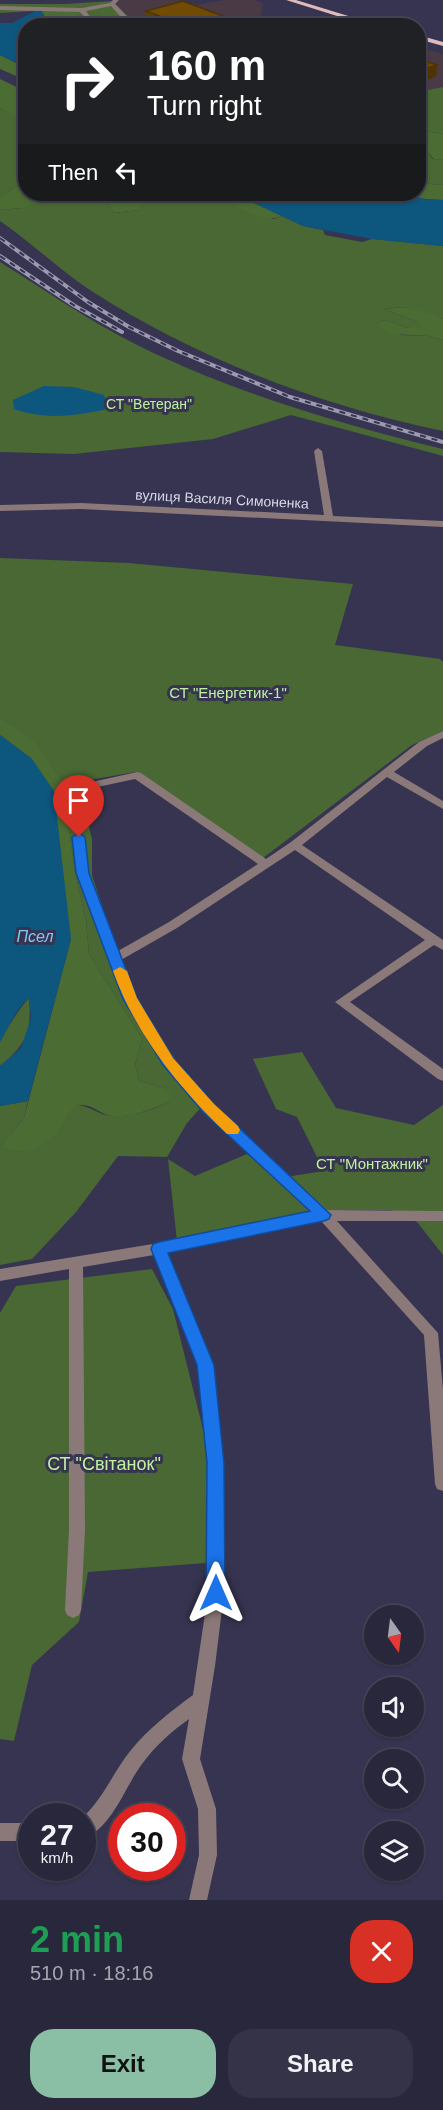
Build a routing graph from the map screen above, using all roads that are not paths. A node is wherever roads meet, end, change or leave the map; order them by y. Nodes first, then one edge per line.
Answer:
1 (293, 0) edge
2 (114, 2) edge
3 (0, 8) edge
4 (82, 9) junction
5 (88, 18) edge
6 (127, 18) edge
7 (352, 18) edge
8 (426, 39) edge
9 (443, 44) edge
10 (318, 451) dead end
11 (0, 508) edge
12 (329, 519) junction
13 (443, 524) edge
14 (443, 734) edge
15 (386, 772) junction
16 (74, 789) dead end
17 (443, 806) edge
18 (79, 837) dead end
19 (295, 845) junction
20 (266, 864) junction
21 (438, 943) edge
22 (116, 958) junction
23 (443, 1076) edge
24 (324, 1215) junction
25 (443, 1216) edge
26 (159, 1249) junction
27 (76, 1264) junction
28 (0, 1275) edge
29 (443, 1484) edge
30 (73, 1610) dead end
31 (201, 1700) junction
32 (96, 1818) edge
33 (0, 1832) edge
34 (18, 1832) edge
35 (198, 1900) edge

1 - 7 main road
2 - 4 street
2 - 6 street
3 - 4 street
4 - 5 street
8 - 9 main road
10 - 12 street
11 - 12 street, вулиця Василя Симоненка
12 - 13 street, вулиця Василя Симоненка
14 - 15 street
15 - 17 street
15 - 19 street
16 - 20 street
18 - 22 street
19 - 20 street
19 - 21 street
20 - 22 street
21 - 23 street
22 - 24 street
24 - 25 street
24 - 26 street
24 - 29 street
26 - 27 street
26 - 31 street
27 - 28 street
27 - 30 street
31 - 32 street
31 - 35 street
33 - 34 street

